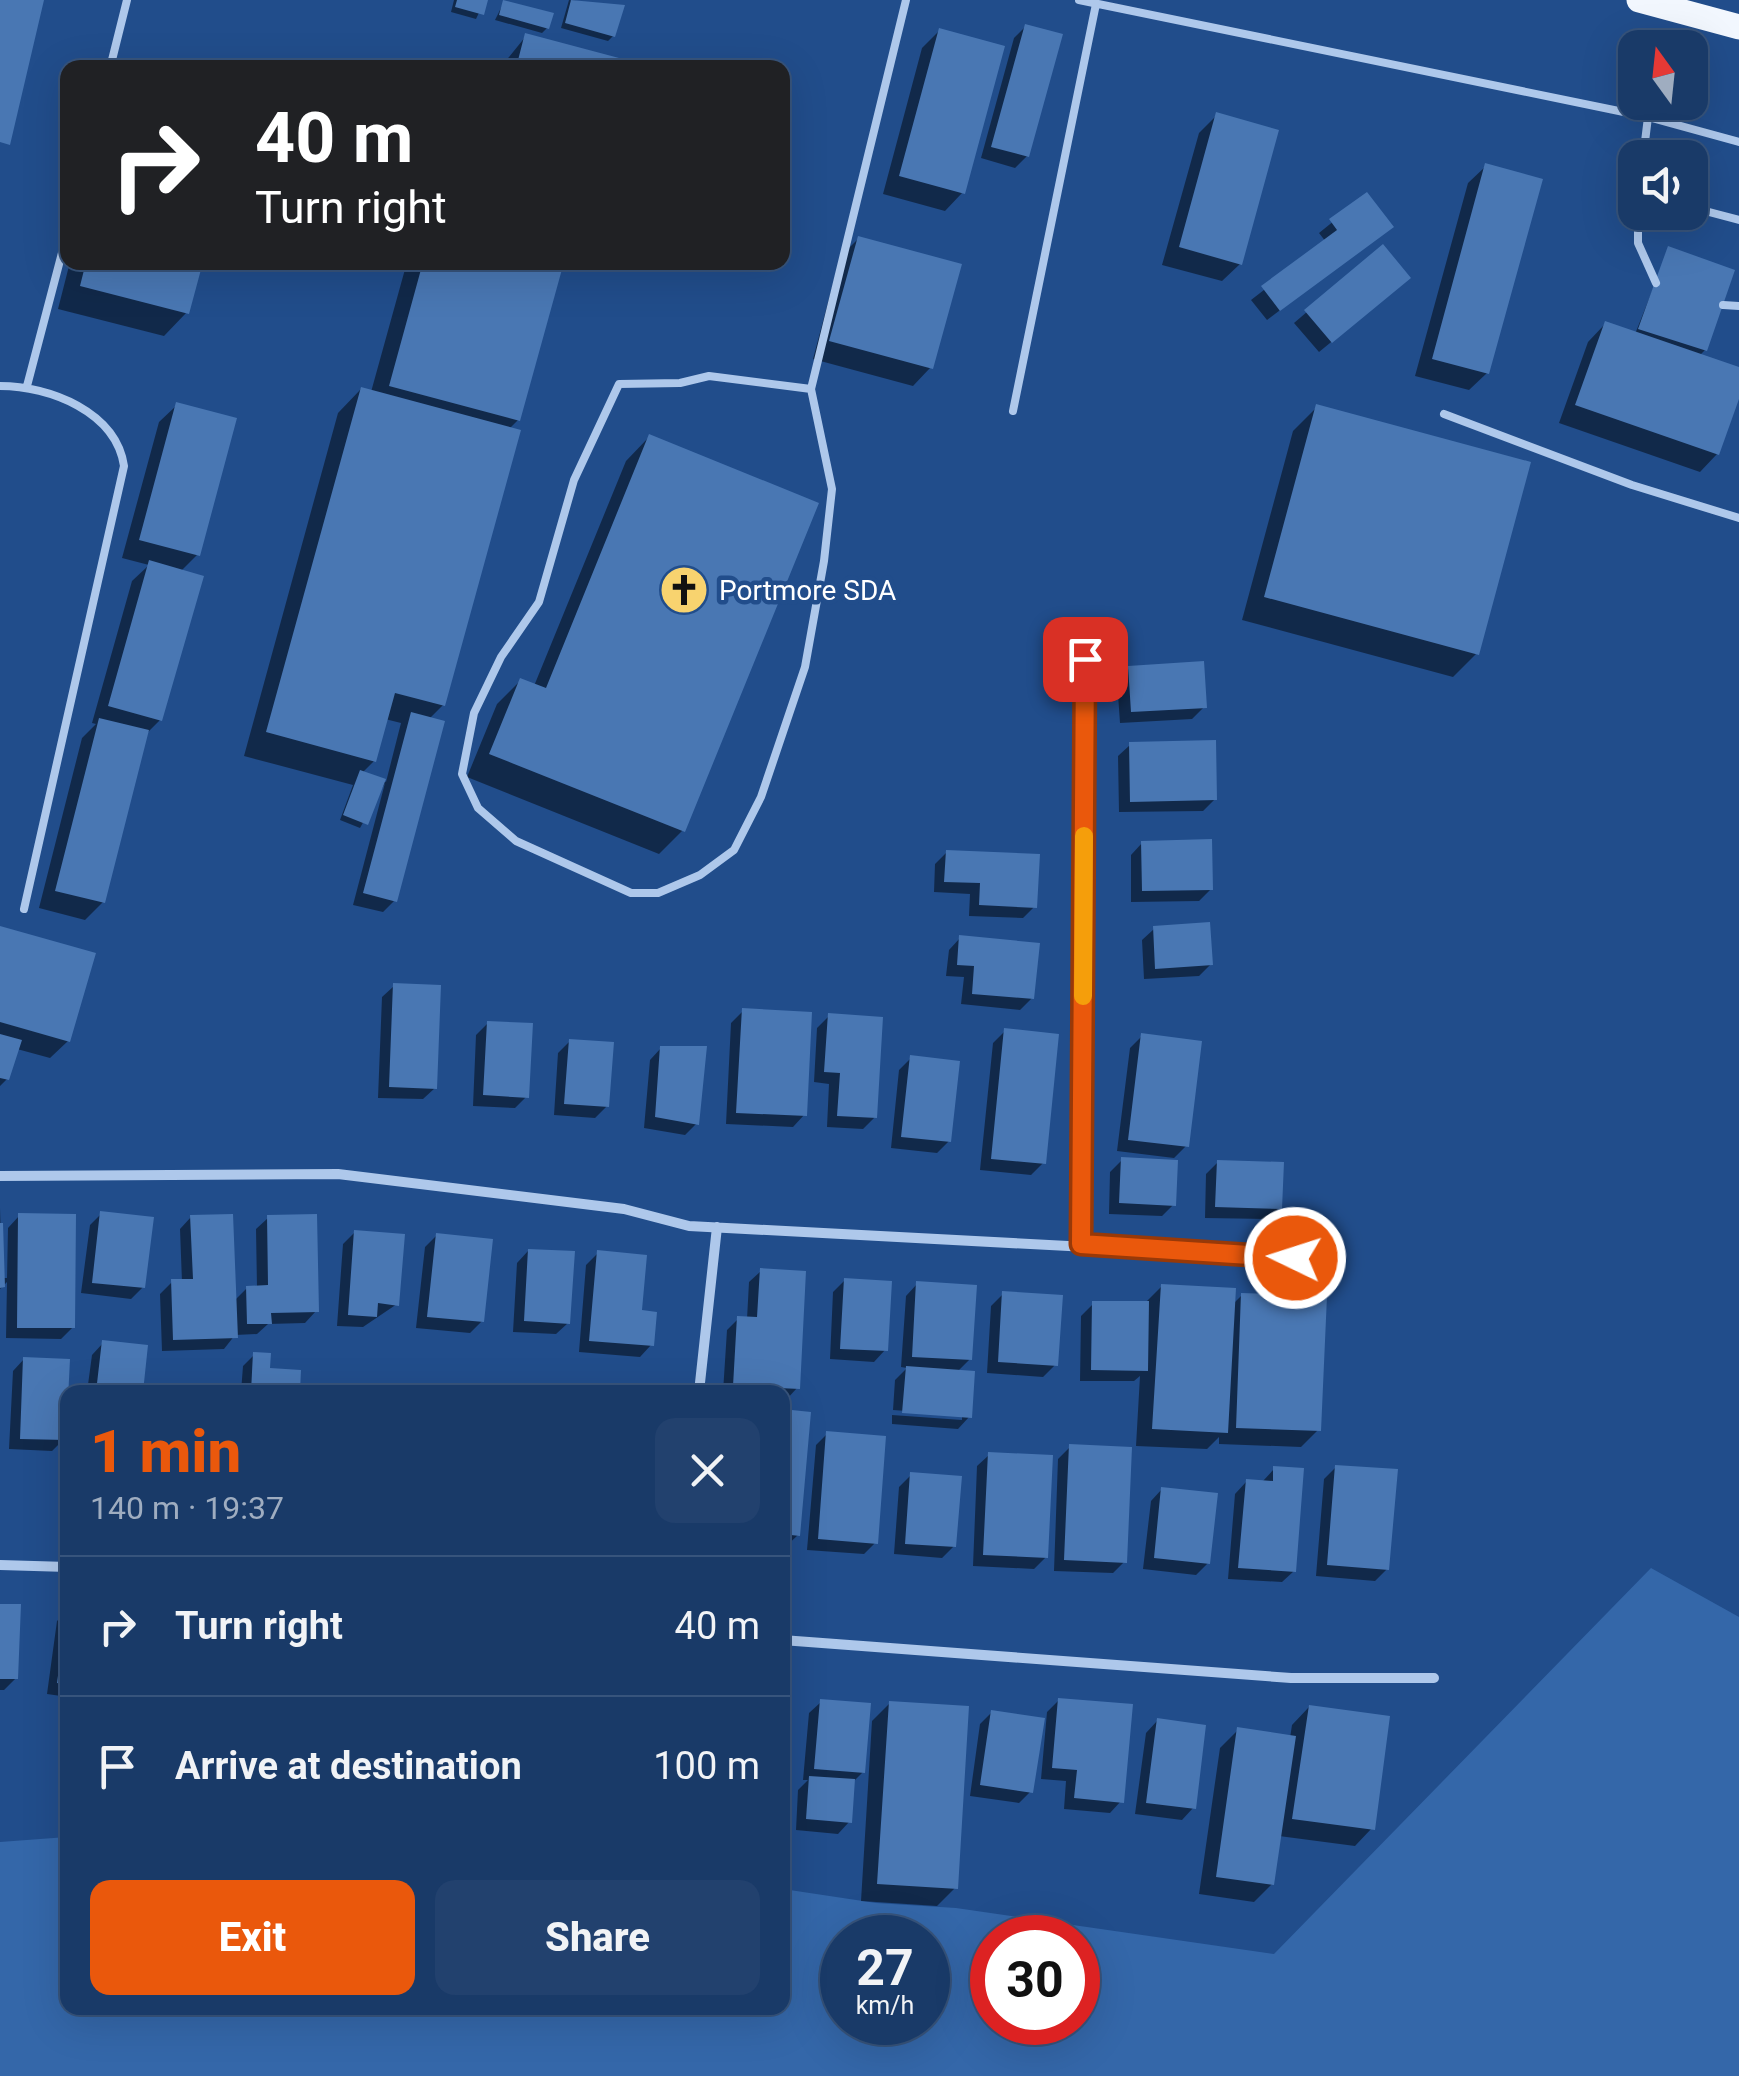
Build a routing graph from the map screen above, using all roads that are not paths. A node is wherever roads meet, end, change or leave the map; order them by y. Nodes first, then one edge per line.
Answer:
1 (127, 0) edge
2 (906, 0) edge
3 (1079, 0) edge
4 (1640, 0) edge
5 (1096, 4) junction
6 (1739, 27) edge
7 (112, 60) edge
8 (1618, 111) edge
9 (1659, 120) edge
10 (1739, 142) edge
11 (1708, 212) edge
12 (1739, 220) edge
13 (1638, 230) edge
14 (60, 260) edge
15 (1656, 283) dead end
16 (1723, 305) dead end
17 (1739, 306) edge
18 (0, 386) edge
19 (27, 386) junction
20 (811, 389) junction
21 (1013, 411) dead end
22 (1444, 414) dead end
23 (1739, 518) edge
24 (1085, 659) dead end
25 (24, 909) dead end
26 (0, 1176) edge
27 (717, 1227) junction
28 (1081, 1244) junction
29 (1295, 1258) dead end
30 (700, 1385) edge
31 (0, 1565) edge
32 (60, 1567) edge
33 (790, 1641) edge
34 (1434, 1678) dead end

1 - 7 lane
2 - 20 lane
3 - 5 lane
4 - 6 main road
5 - 8 lane
5 - 21 lane
9 - 10 lane
11 - 12 lane
13 - 15 lane
14 - 19 lane
16 - 17 lane
18 - 19 lane
19 - 25 lane
20 - 20 lane
22 - 23 lane
24 - 28 street
26 - 27 street
27 - 28 street
27 - 30 street
28 - 29 street
31 - 32 street
33 - 34 street

